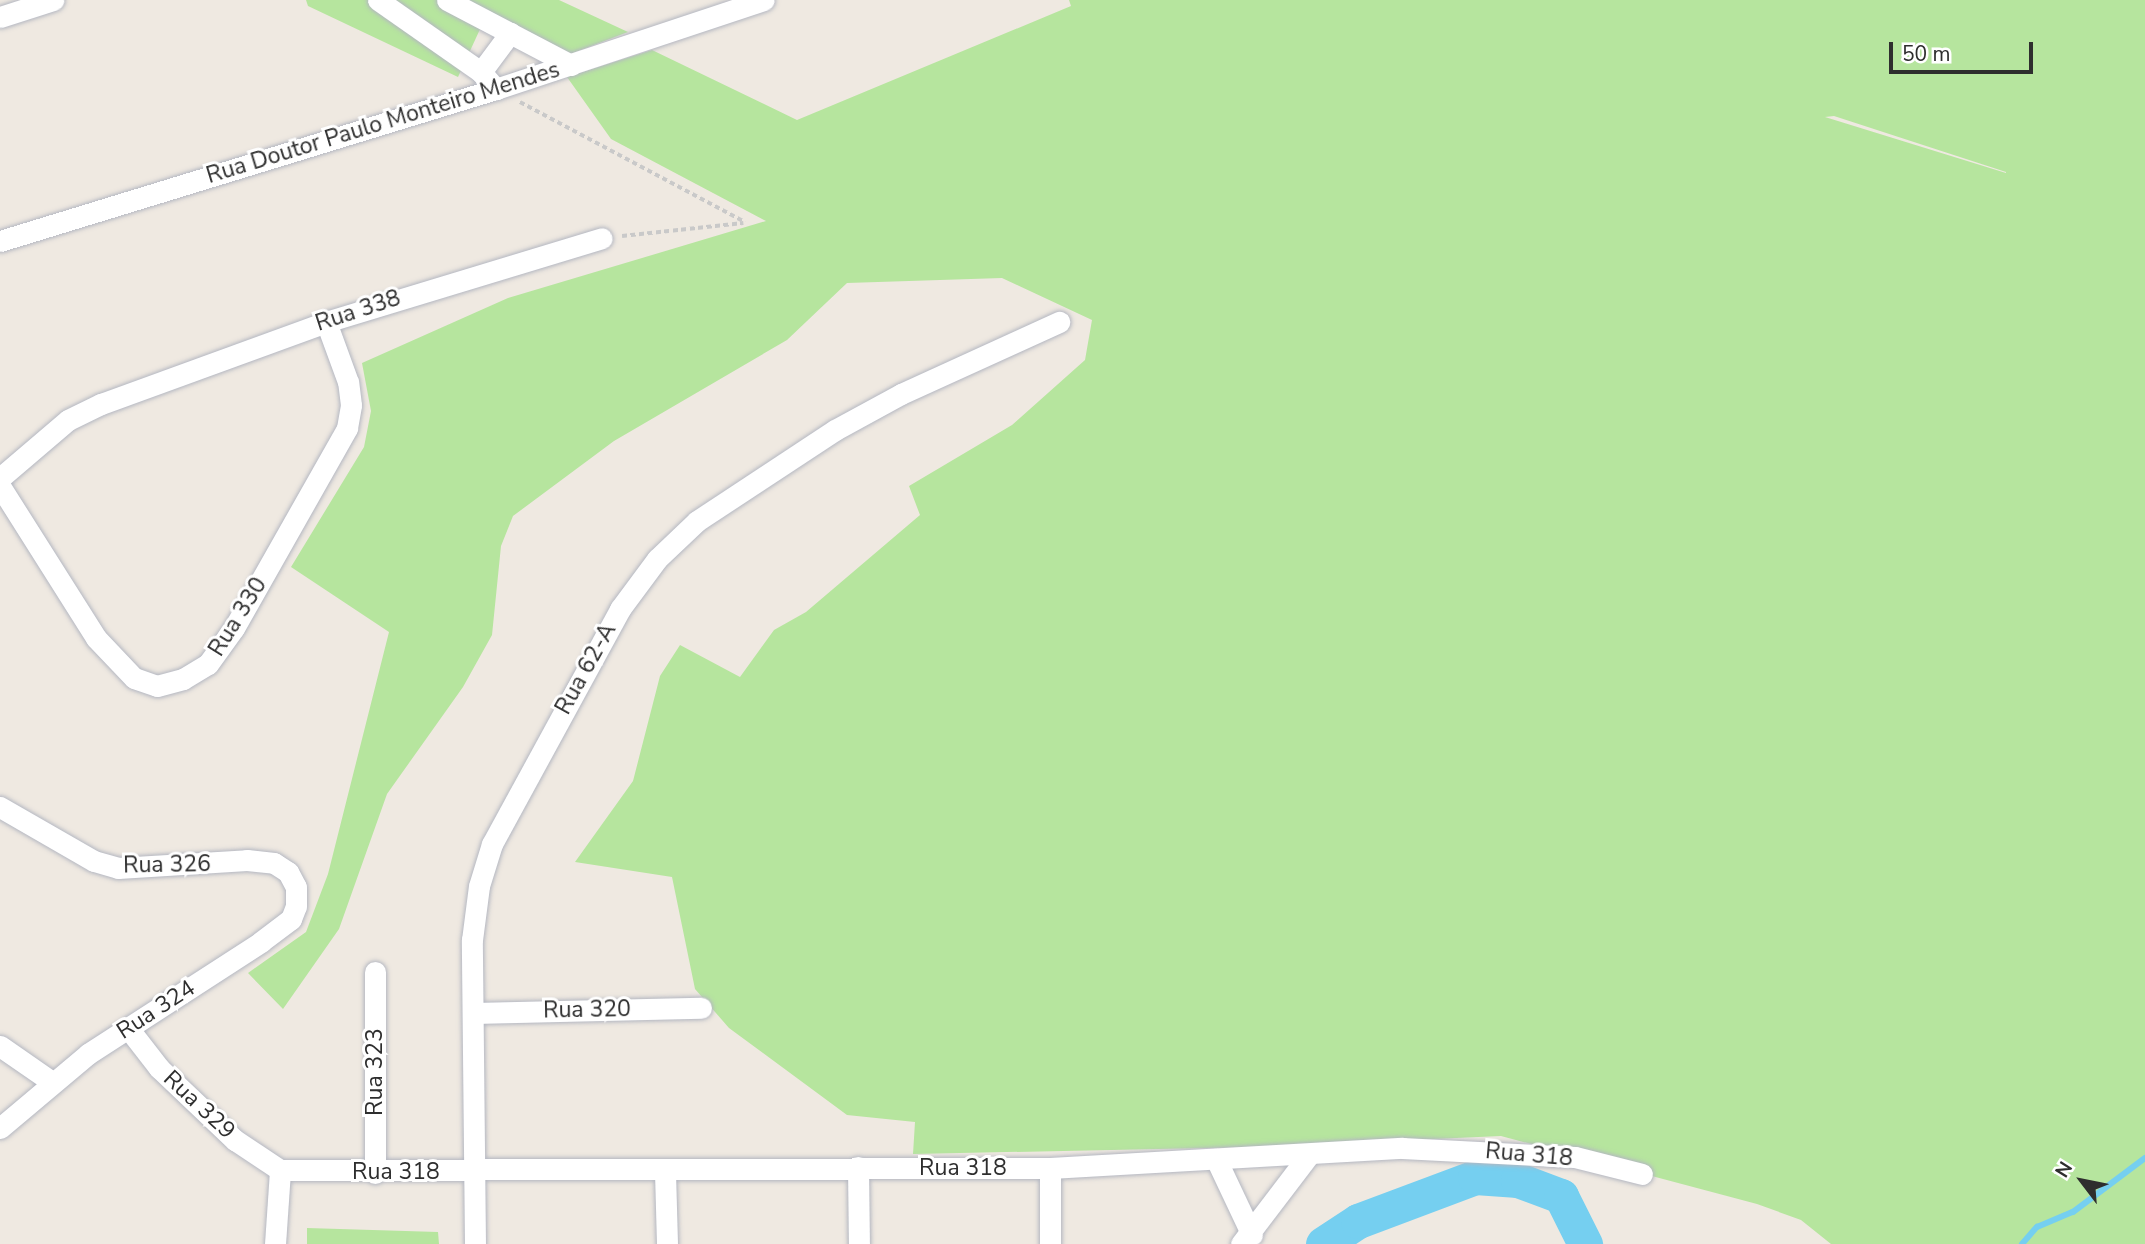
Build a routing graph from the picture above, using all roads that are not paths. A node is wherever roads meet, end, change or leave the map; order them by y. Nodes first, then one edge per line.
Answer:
1 (53, 0) edge
2 (379, 0) edge
3 (447, 0) edge
4 (764, 0) edge
5 (0, 17) edge
6 (510, 33) junction
7 (571, 65) junction
8 (481, 72) junction
9 (496, 89) junction
10 (602, 238) road end
11 (0, 241) edge
12 (326, 322) junction
13 (1059, 322) dead end
14 (0, 478) edge
15 (0, 486) edge
16 (0, 807) edge
17 (296, 887) joint
18 (375, 972) dead end
19 (701, 1008) dead end
20 (473, 1013) junction
21 (128, 1028) junction
22 (0, 1046) edge
23 (52, 1082) junction
24 (0, 1128) edge
25 (1308, 1156) junction
26 (1216, 1159) junction
27 (858, 1167) junction
28 (1051, 1168) junction
29 (280, 1170) junction
30 (474, 1171) junction
31 (665, 1172) junction
32 (375, 1173) junction
33 (1642, 1174) dead end
34 (1246, 1239) edge
35 (275, 1244) edge
36 (475, 1244) edge
37 (667, 1244) edge
38 (859, 1244) edge
39 (1051, 1244) edge

1 - 5 street
2 - 8 street
3 - 6 street
4 - 7 street, Rua Doutor Paulo Monteiro Mendes
6 - 7 street
6 - 8 street
7 - 9 street, Rua Doutor Paulo Monteiro Mendes
8 - 9 street
9 - 11 street, Rua Doutor Paulo Monteiro Mendes
10 - 12 street, Rua 338
12 - 14 street, Rua 338
12 - 15 street, Rua 330
13 - 20 street, Rua 62-A
16 - 17 street, Rua 326
17 - 21 street, Rua 324
18 - 32 street, Rua 323
19 - 20 street, Rua 320
20 - 30 street, Rua 62-A
21 - 23 street, Rua 324
21 - 29 street, Rua 329
22 - 23 street
23 - 24 street, Rua 324
25 - 26 street, Rua 318
25 - 33 street, Rua 318
25 - 34 street
26 - 28 street, Rua 318
26 - 34 street
27 - 28 street, Rua 318
27 - 31 street, Rua 318
27 - 38 street
28 - 39 street
29 - 32 street, Rua 318
29 - 35 street
30 - 31 street, Rua 318
30 - 32 street, Rua 318
30 - 36 street, Rua 62-A
31 - 37 street

